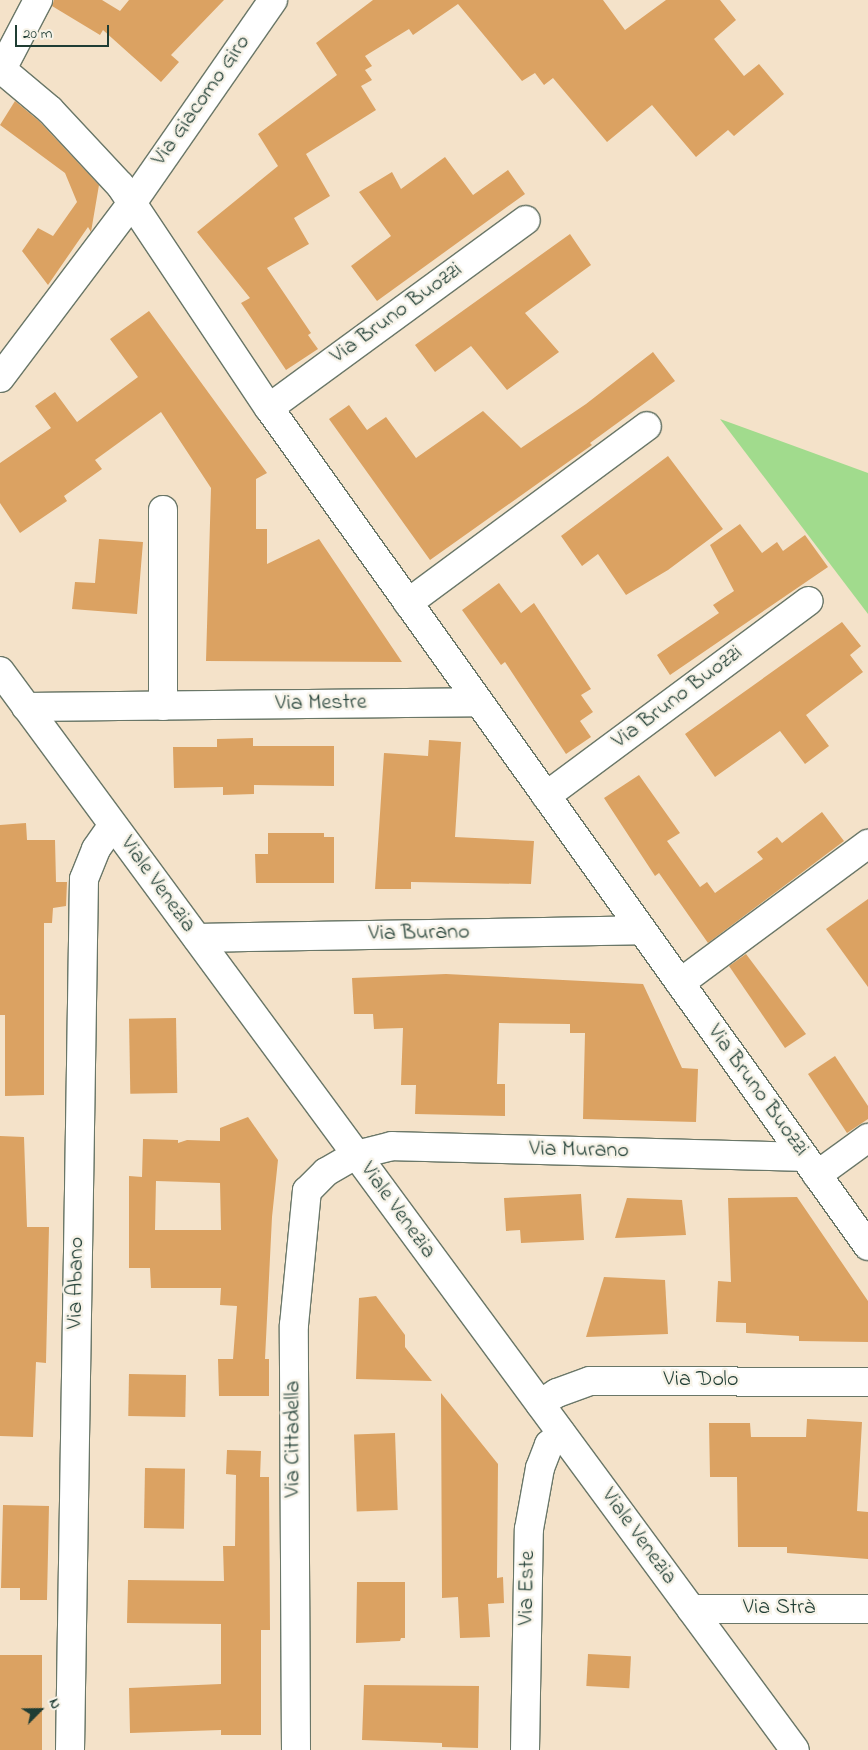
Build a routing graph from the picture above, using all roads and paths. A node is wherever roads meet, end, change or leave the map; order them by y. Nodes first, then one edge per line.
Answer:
1 (38, 0) edge
2 (273, 0) edge
3 (1, 68) edge
4 (132, 202) junction
5 (526, 220) dead end
6 (0, 378) edge
7 (268, 408) junction
8 (647, 426) dead end
9 (163, 510) dead end
10 (809, 600) dead end
11 (408, 603) junction
12 (0, 671) edge
13 (478, 702) junction
14 (163, 706) junction
15 (26, 707) junction
16 (546, 796) junction
17 (113, 825) junction
18 (868, 844) edge
19 (642, 930) junction
20 (197, 938) junction
21 (680, 983) junction
22 (868, 1138) edge
23 (356, 1155) junction
24 (811, 1166) junction
25 (868, 1246) edge
26 (868, 1382) edge
27 (540, 1404) junction
28 (561, 1432) junction
29 (691, 1609) junction
30 (868, 1609) edge
31 (70, 1750) edge
32 (296, 1750) edge
33 (525, 1750) edge
34 (795, 1750) edge

1 - 3 street
2 - 4 street, Via Giacomo Giro
3 - 4 street, Via Bruno Buozzi
4 - 6 street, Via Giacomo Giro
4 - 7 street, Via Bruno Buozzi
5 - 7 street, Via Bruno Buozzi
7 - 11 street, Via Bruno Buozzi
8 - 11 street
9 - 14 street
10 - 16 street, Via Bruno Buozzi
11 - 13 street, Via Bruno Buozzi
12 - 15 street, Viale Venezia
13 - 14 street, Via Mestre
13 - 16 street, Via Bruno Buozzi
14 - 15 street, Via Mestre
15 - 17 street, Viale Venezia
16 - 19 street, Via Bruno Buozzi
17 - 20 street, Viale Venezia
17 - 31 street, Via Abano
18 - 21 street
19 - 20 street, Via Burano
19 - 21 street, Via Bruno Buozzi
20 - 23 street, Viale Venezia
21 - 24 street, Via Bruno Buozzi
22 - 24 street, Via Bruno Buozzi
23 - 24 street, Via Murano
23 - 27 street, Viale Venezia
23 - 32 street, Via Cittadella
24 - 25 street, Via Bruno Buozzi
26 - 27 street, Via Dolo
27 - 28 street, Viale Venezia
28 - 29 street, Viale Venezia
28 - 33 street, Via Este
29 - 30 street, Via Strà
29 - 34 street, Viale Venezia

